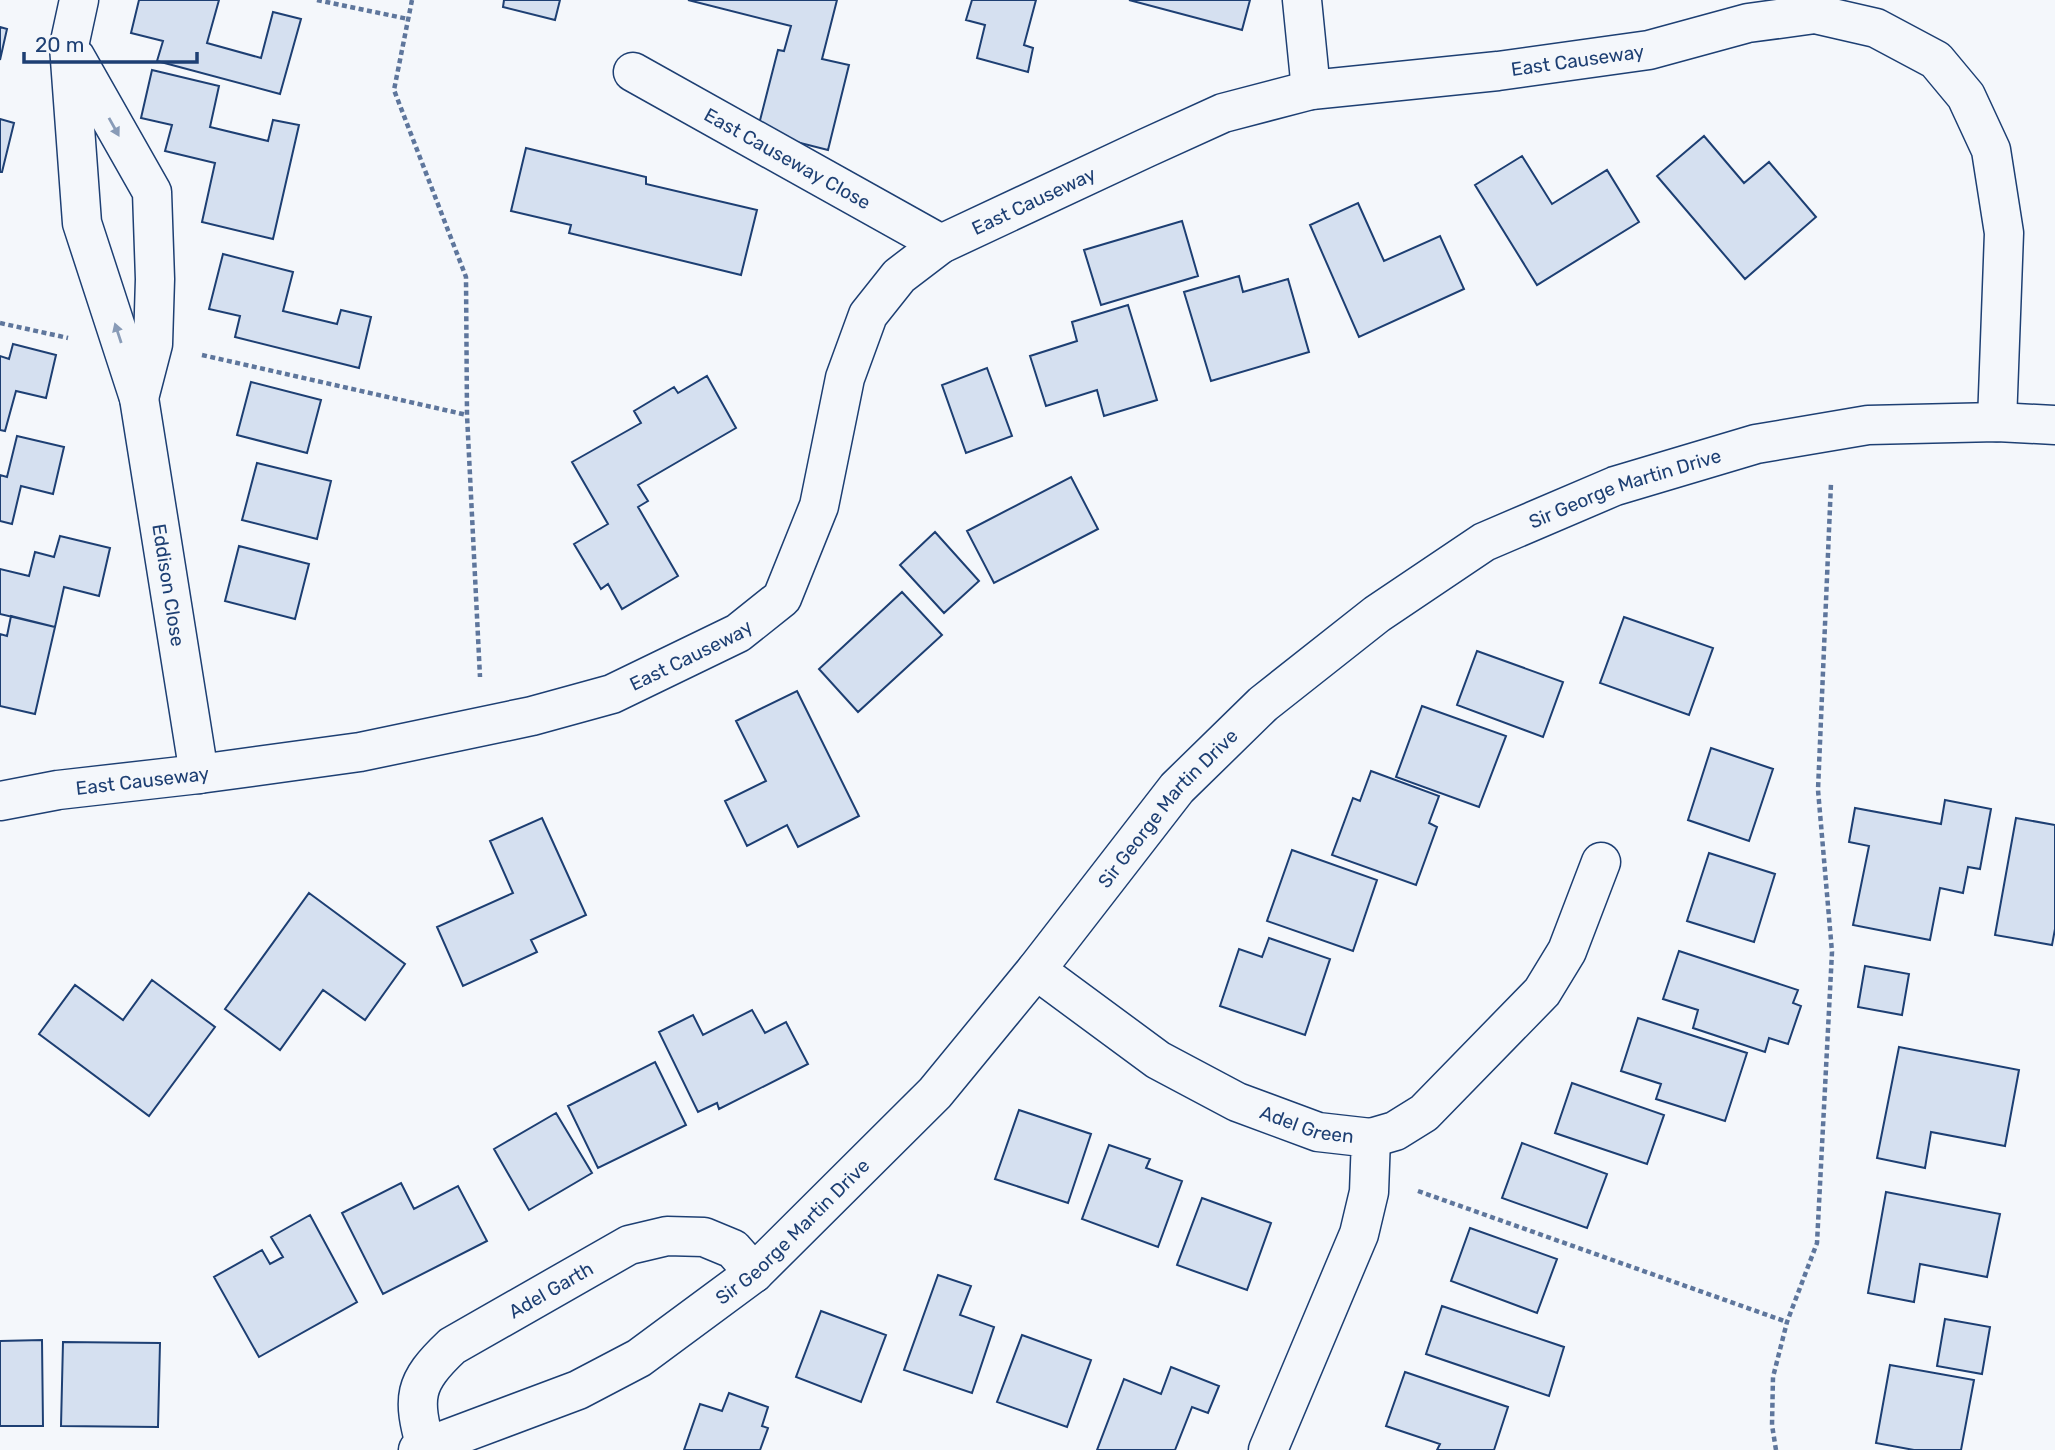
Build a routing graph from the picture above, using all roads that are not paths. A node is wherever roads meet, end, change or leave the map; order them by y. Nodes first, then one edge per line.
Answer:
1 (79, 0) edge
2 (1302, 0) edge
3 (1816, 7) edge
4 (69, 46) junction
5 (632, 72) dead end
6 (1311, 90) junction
7 (941, 244) junction
8 (139, 347) junction
9 (1997, 422) junction
10 (2055, 425) edge
11 (199, 774) junction
12 (0, 801) edge
13 (1601, 862) dead end
14 (1036, 970) junction
15 (1370, 1156) junction
16 (754, 1273) junction
17 (422, 1449) edge
18 (1268, 1450) edge

1 - 4 street, Eddison Close
2 - 6 street
3 - 6 street, East Causeway
3 - 9 street, East Causeway
8 -> 4 street, Eddison Close
4 -> 8 street, Eddison Close
5 - 7 street, East Causeway Close
6 - 7 street, East Causeway
7 - 11 street, East Causeway
8 - 11 street, Eddison Close
9 - 10 street, Sir George Martin Drive
9 - 14 street, Sir George Martin Drive
11 - 12 street, East Causeway
13 - 15 street
14 - 15 street, Adel Green
14 - 16 street, Sir George Martin Drive
15 - 18 street
16 - 17 street, Sir George Martin Drive
16 - 17 street, Adel Garth

